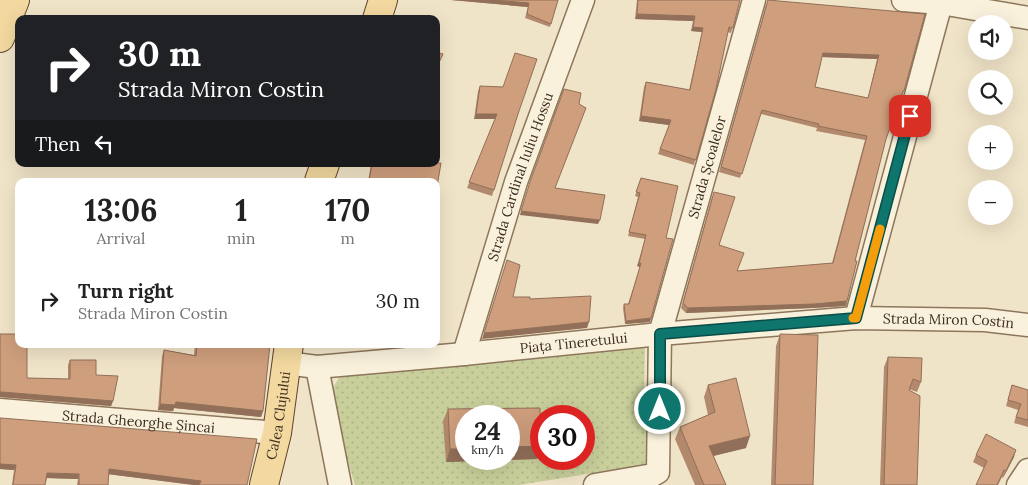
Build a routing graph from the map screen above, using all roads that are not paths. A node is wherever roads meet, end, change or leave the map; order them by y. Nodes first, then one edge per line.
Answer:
1 (15, 0) edge
2 (384, 0) edge
3 (583, 0) edge
4 (754, 0) edge
5 (902, 0) edge
6 (941, 4) junction
7 (378, 15) edge
8 (1028, 18) edge
9 (0, 38) edge
10 (856, 318) junction
11 (1028, 325) edge
12 (660, 334) junction
13 (287, 353) edge
14 (464, 354) junction
15 (317, 366) junction
16 (0, 410) edge
17 (277, 432) junction
18 (1028, 470) edge
19 (264, 485) edge
20 (340, 485) edge
21 (595, 485) edge
22 (1018, 485) edge

1 - 9 main road
2 - 7 main road
3 - 14 street, Strada Cardinal Iuliu Hossu
4 - 12 street, Strada Școalelor
5 - 6 street
6 - 8 street
6 - 10 street
10 - 11 street, Strada Miron Costin
10 - 12 street, Strada Miron Costin
12 - 14 street, Piața Tineretului
12 - 21 street
13 - 15 street, Piața Tineretului
13 - 17 main road, Calea Clujului
14 - 15 street, Piața Tineretului
15 - 20 street
16 - 17 street, Strada Gheorghe Șincai
17 - 19 main road, Calea Clujului
18 - 22 street

